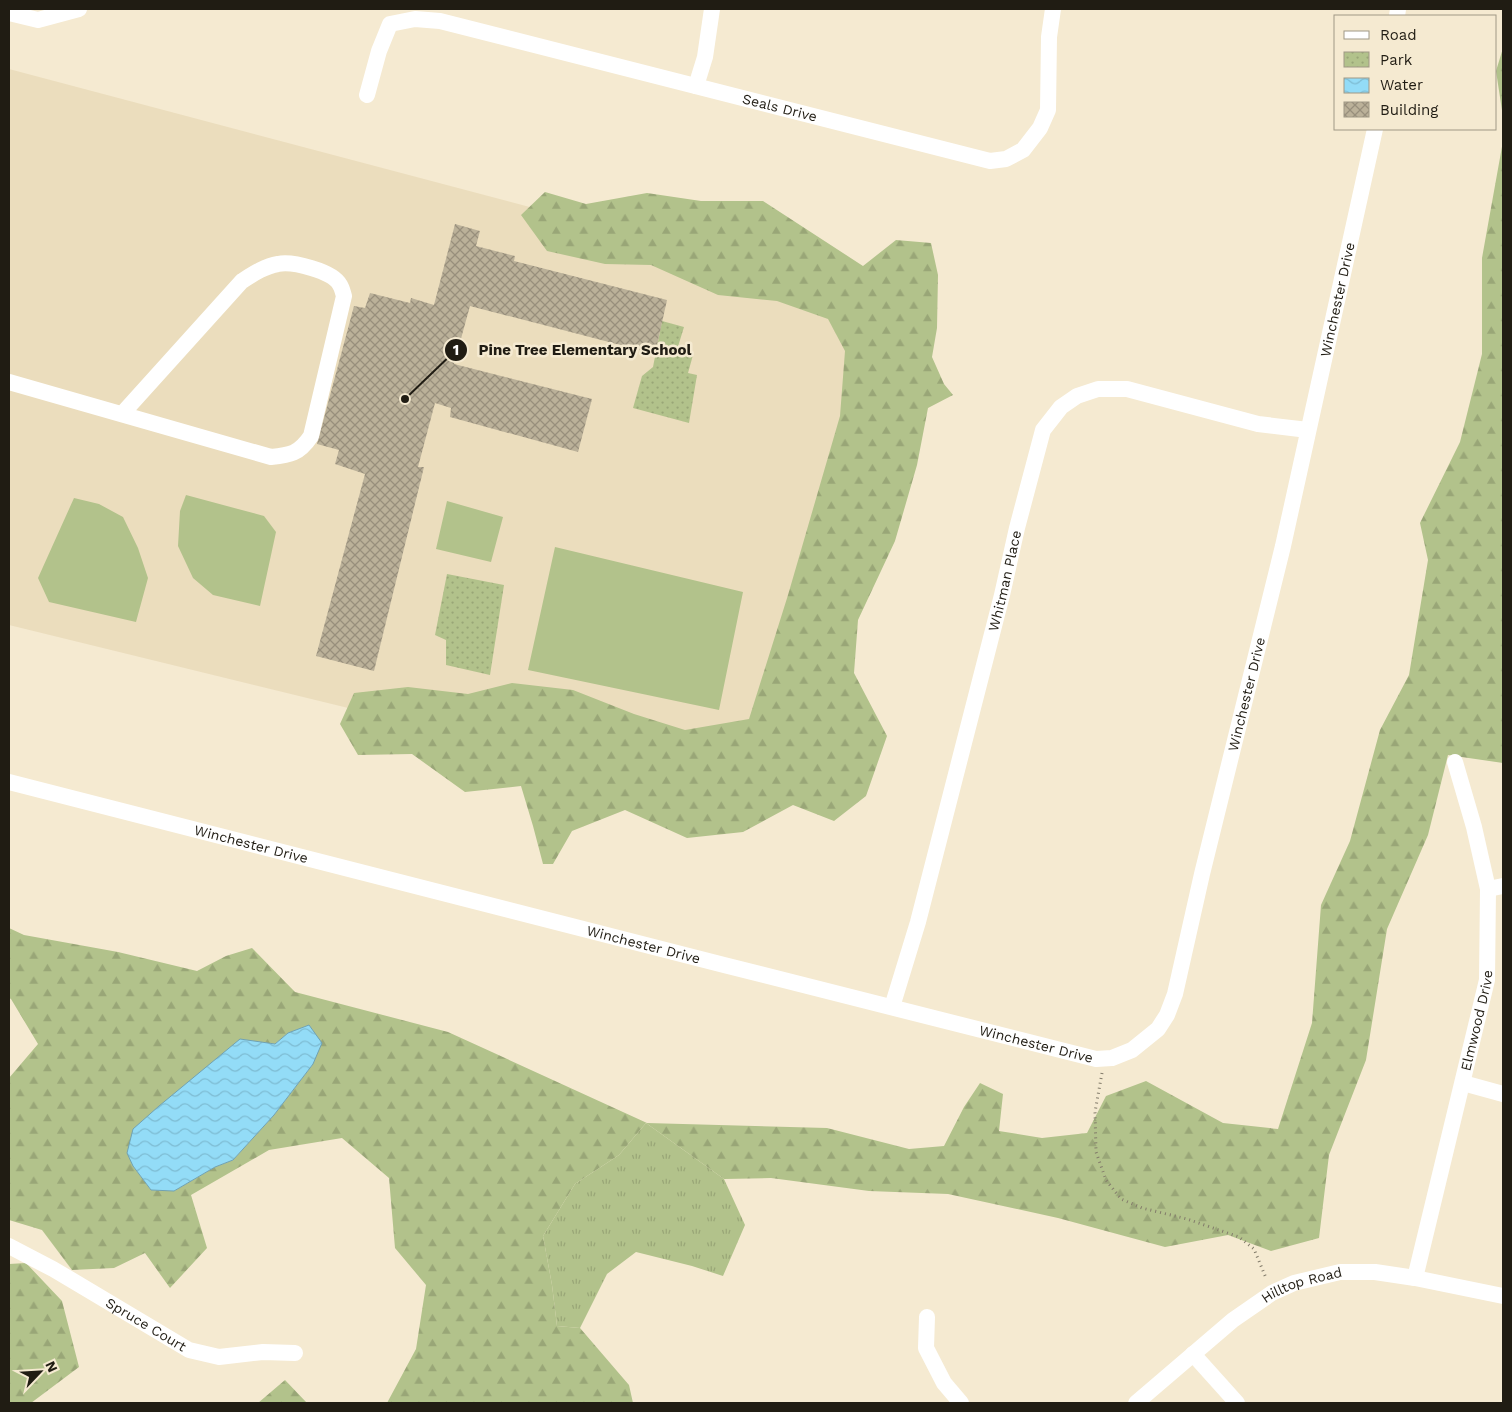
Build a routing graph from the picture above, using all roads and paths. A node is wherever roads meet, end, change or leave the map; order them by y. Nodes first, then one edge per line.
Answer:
1 (79, 9) edge
2 (712, 9) edge
3 (1053, 9) edge
4 (9, 11) edge
5 (696, 86) junction
6 (366, 95) dead end
7 (1375, 130) edge
8 (9, 382) edge
9 (122, 414) junction
10 (1308, 430) junction
11 (1455, 762) dead end
12 (9, 782) edge
13 (1496, 888) edge
14 (892, 1007) junction
15 (1104, 1058) junction
16 (1463, 1082) junction
17 (1503, 1094) edge
18 (9, 1246) edge
19 (1415, 1278) junction
20 (1272, 1293) junction
21 (1503, 1296) edge
22 (927, 1317) dead end
23 (295, 1353) dead end
24 (1193, 1354) junction
25 (960, 1403) edge
26 (1136, 1403) edge
27 (1238, 1403) edge

1 - 4 street
2 - 5 street
3 - 5 street, Seals Drive
5 - 6 street, Seals Drive
7 - 10 street, Winchester Drive
8 - 9 street
9 - 9 street
10 - 14 street, Whitman Place
10 - 15 street, Winchester Drive
11 - 13 street, Elmwood Drive
12 - 14 street, Winchester Drive
13 - 16 street, Elmwood Drive
14 - 15 street, Winchester Drive
15 - 20 path
16 - 17 street
16 - 19 street, Elmwood Drive
18 - 23 street, Spruce Court
19 - 20 street, Hilltop Road
19 - 21 street, Hilltop Road
20 - 24 street, Hilltop Road
22 - 25 street
24 - 26 street, Hilltop Road
24 - 27 street

